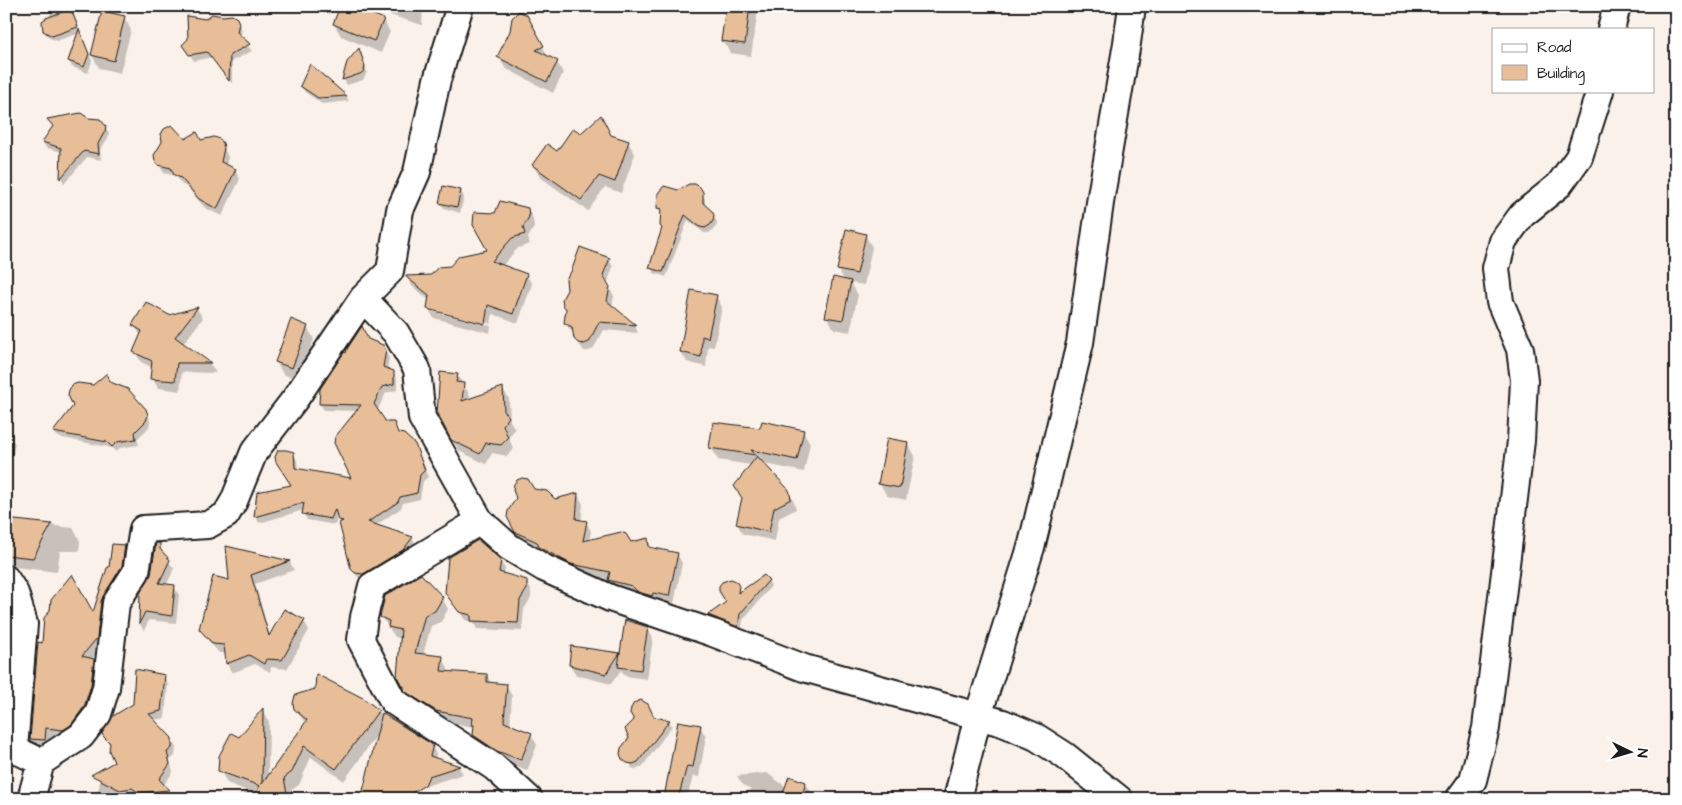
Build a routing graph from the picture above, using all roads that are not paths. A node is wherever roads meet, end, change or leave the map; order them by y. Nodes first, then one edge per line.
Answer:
1 (460, 6) edge
2 (1132, 6) edge
3 (1617, 6) edge
4 (1611, 28) edge
5 (1600, 92) edge
6 (363, 298) junction
7 (480, 520) junction
8 (6, 579) edge
9 (978, 716) junction
10 (40, 762) junction
11 (32, 799) edge
12 (529, 799) edge
13 (956, 799) edge
14 (1119, 799) edge
15 (1458, 799) edge

1 - 6 street
2 - 9 street
3 - 4 street
5 - 15 street
6 - 7 street
6 - 10 street
7 - 9 street
7 - 12 street
8 - 10 street
9 - 13 street
9 - 14 street
10 - 11 street

